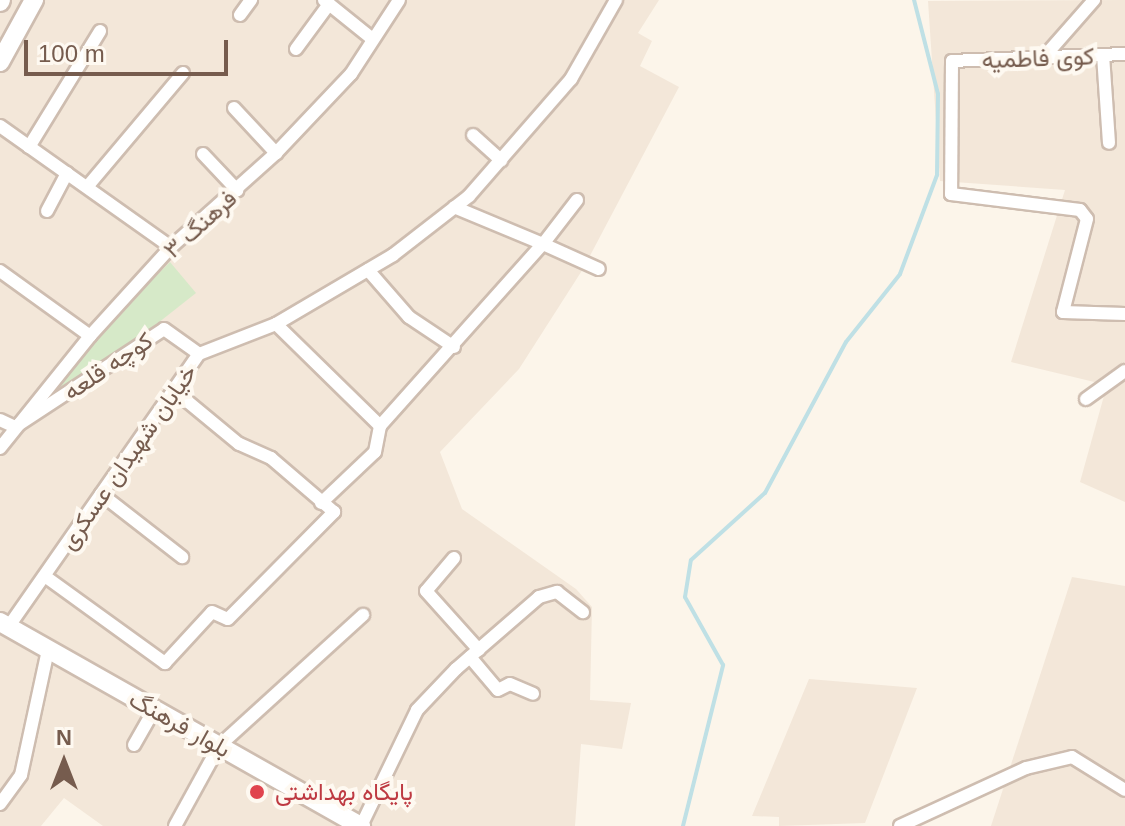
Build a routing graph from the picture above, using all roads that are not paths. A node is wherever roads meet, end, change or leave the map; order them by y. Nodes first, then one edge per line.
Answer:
1 (34, 0) edge
2 (251, 0) edge
3 (399, 0) edge
4 (616, 0) edge
5 (1094, 0) edge
6 (326, 2) edge
7 (240, 15) dead end
8 (100, 31) dead end
9 (370, 37) junction
10 (296, 49) dead end
11 (1125, 54) edge
12 (1103, 55) junction
13 (1044, 57) junction
14 (0, 62) edge
15 (183, 73) dead end
16 (234, 108) dead end
17 (0, 126) edge
18 (473, 135) dead end
19 (1109, 143) dead end
20 (29, 147) junction
21 (276, 153) junction
22 (203, 154) dead end
23 (501, 160) junction
24 (67, 173) junction
25 (87, 187) junction
26 (237, 190) junction
27 (577, 200) dead end
28 (454, 207) junction
29 (47, 211) dead end
30 (543, 244) junction
31 (171, 247) junction
32 (599, 269) dead end
33 (368, 270) junction
34 (0, 271) edge
35 (1125, 314) edge
36 (276, 324) junction
37 (90, 336) junction
38 (454, 347) junction
39 (199, 354) junction
40 (1125, 371) edge
41 (175, 391) junction
42 (1086, 399) dead end
43 (0, 420) edge
44 (380, 426) junction
45 (15, 427) junction
46 (0, 448) edge
47 (101, 494) junction
48 (321, 503) junction
49 (182, 557) dead end
50 (454, 558) dead end
51 (46, 577) junction
52 (583, 612) dead end
53 (363, 615) dead end
54 (4, 624) edge
55 (48, 650) junction
56 (475, 654) junction
57 (533, 694) dead end
58 (154, 710) junction
59 (134, 745) dead end
60 (219, 746) junction
61 (1125, 790) edge
62 (0, 804) edge
63 (175, 826) edge
64 (361, 826) edge
65 (900, 826) edge

1 - 14 main road
2 - 7 street
3 - 9 street, فرهنگ ۳
4 - 23 street, خیابان شهیدان عسکری
5 - 13 street
6 - 9 street
6 - 10 street
8 - 20 street
9 - 21 street, فرهنگ ۳
11 - 12 street, کوی فاطمیه
12 - 13 street, کوی فاطمیه
12 - 19 street
13 - 35 street, کوی فاطمیه
15 - 25 street
16 - 21 street
17 - 20 street
18 - 23 street
20 - 24 street
21 - 26 street, فرهنگ ۳
22 - 26 street
23 - 28 street, خیابان شهیدان عسکری
24 - 25 street
24 - 29 street
25 - 31 street
26 - 31 street, فرهنگ ۳
27 - 30 street
28 - 30 street
28 - 33 street, خیابان شهیدان عسکری
30 - 32 street
30 - 38 street
31 - 37 street, فرهنگ ۳
33 - 36 street, خیابان شهیدان عسکری
33 - 38 street
34 - 37 street
36 - 39 street, خیابان شهیدان عسکری
36 - 44 street
37 - 45 street, فرهنگ ۳
38 - 44 street
39 - 41 street, خیابان شهیدان عسکری
39 - 45 street, کوچه قلعه
40 - 42 street
41 - 47 street, خیابان شهیدان عسکری
41 - 48 street
43 - 45 street
44 - 48 street
45 - 46 street, فرهنگ ۳
47 - 49 street
47 - 51 street, خیابان شهیدان عسکری
48 - 51 street
50 - 56 street
51 - 54 street, خیابان شهیدان عسکری
52 - 56 street
53 - 60 street
54 - 55 main road, بلوار فرهنگ
55 - 58 main road, بلوار فرهنگ
55 - 62 street
56 - 57 street
56 - 64 street
58 - 59 street
58 - 60 main road, بلوار فرهنگ
60 - 63 street
60 - 64 main road, بلوار فرهنگ
61 - 65 street

